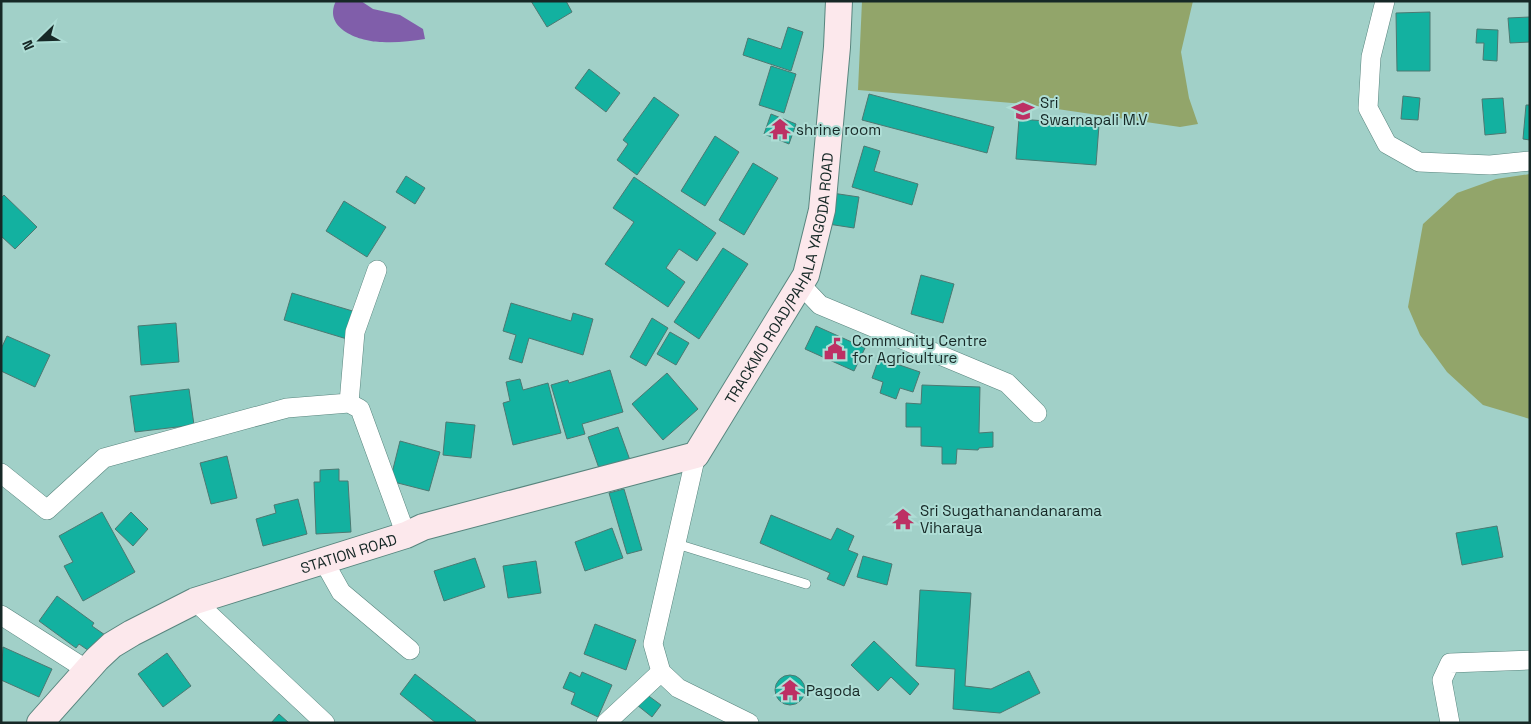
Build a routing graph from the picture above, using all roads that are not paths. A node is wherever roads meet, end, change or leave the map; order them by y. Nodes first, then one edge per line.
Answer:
1 (839, 1) edge
2 (1385, 1) edge
3 (1530, 161) edge
4 (377, 270) dead end
5 (801, 285) junction
6 (349, 403) junction
7 (1037, 413) dead end
8 (696, 455) junction
9 (1, 473) edge
10 (406, 535) junction
11 (677, 544) junction
12 (322, 560) junction
13 (806, 584) dead end
14 (195, 601) junction
15 (1, 615) edge
16 (410, 650) dead end
17 (1530, 660) edge
18 (87, 670) junction
19 (661, 672) junction
20 (40, 723) edge
21 (325, 723) edge
22 (606, 723) edge
23 (749, 723) edge
24 (1450, 723) edge

1 - 5 street, TRACKMO ROAD/PAHALA YAGODA ROAD
2 - 3 street
4 - 6 street
5 - 7 street
5 - 8 street, TRACKMO ROAD/PAHALA YAGODA ROAD
6 - 9 street
6 - 10 street
8 - 10 street, STATION ROAD
8 - 11 street
10 - 12 street, STATION ROAD
11 - 13 lane
11 - 19 street
12 - 14 street, STATION ROAD
12 - 16 street
14 - 18 street, STATION ROAD
14 - 21 street
15 - 18 street
17 - 24 street
18 - 20 street, STATION ROAD
19 - 22 street
19 - 23 street

